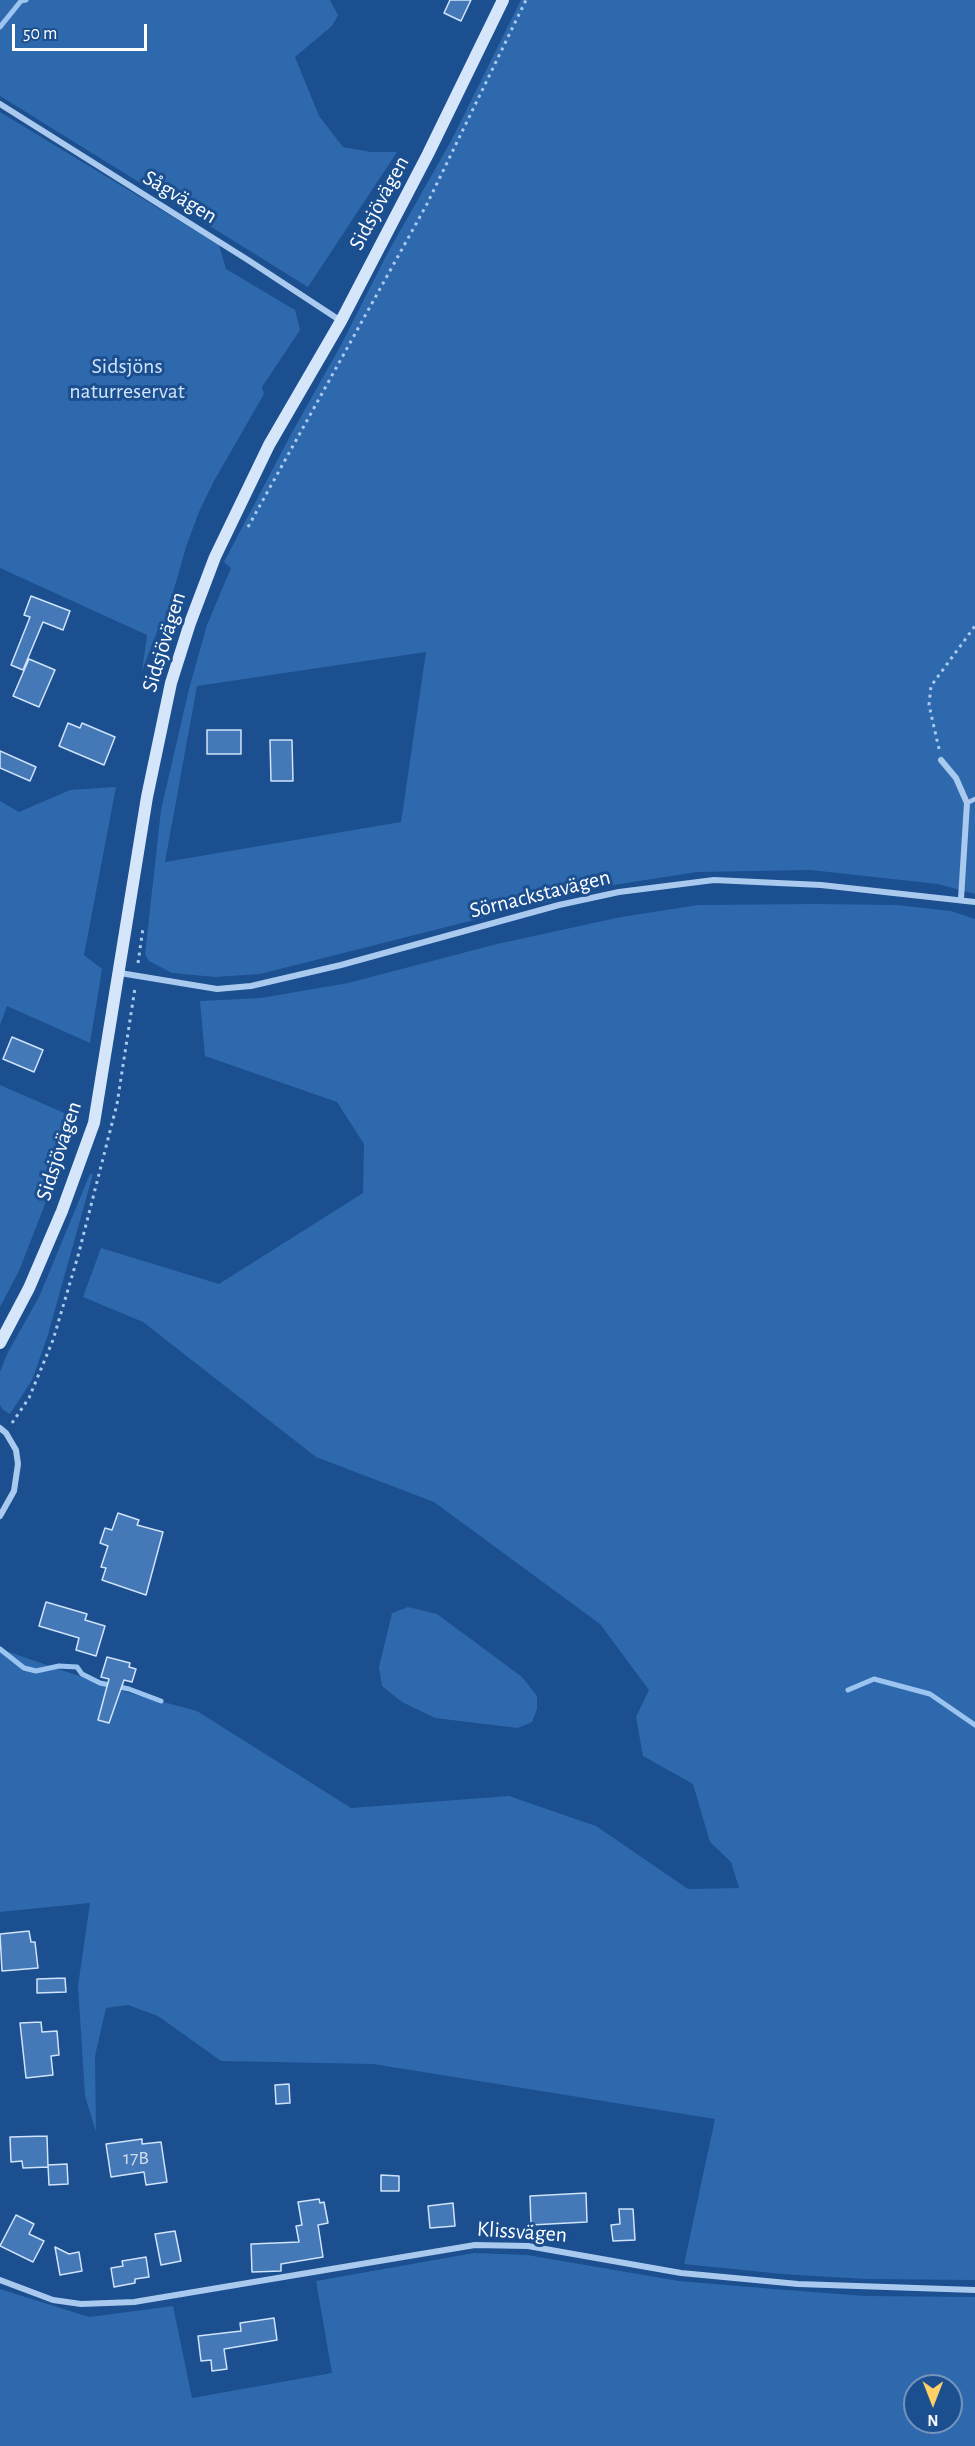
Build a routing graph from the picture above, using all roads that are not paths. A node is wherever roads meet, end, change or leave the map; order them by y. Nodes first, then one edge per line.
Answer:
1 (503, 0) edge
2 (0, 104) edge
3 (341, 321) junction
4 (941, 760) road end
5 (975, 799) edge
6 (967, 803) junction
7 (961, 899) junction
8 (975, 902) edge
9 (120, 973) junction
10 (0, 1343) edge
11 (0, 1428) edge
12 (0, 1516) edge
13 (0, 2280) edge
14 (975, 2290) edge

1 - 3 main road, Sidsjövägen
2 - 3 street, Sågvägen
3 - 9 main road, Sidsjövägen
4 - 6 street
5 - 6 lane
6 - 7 street
7 - 8 street, Sörnackstavägen
7 - 9 street, Sörnackstavägen
9 - 10 main road, Sidsjövägen
11 - 12 street
13 - 14 street, Klissvägen

